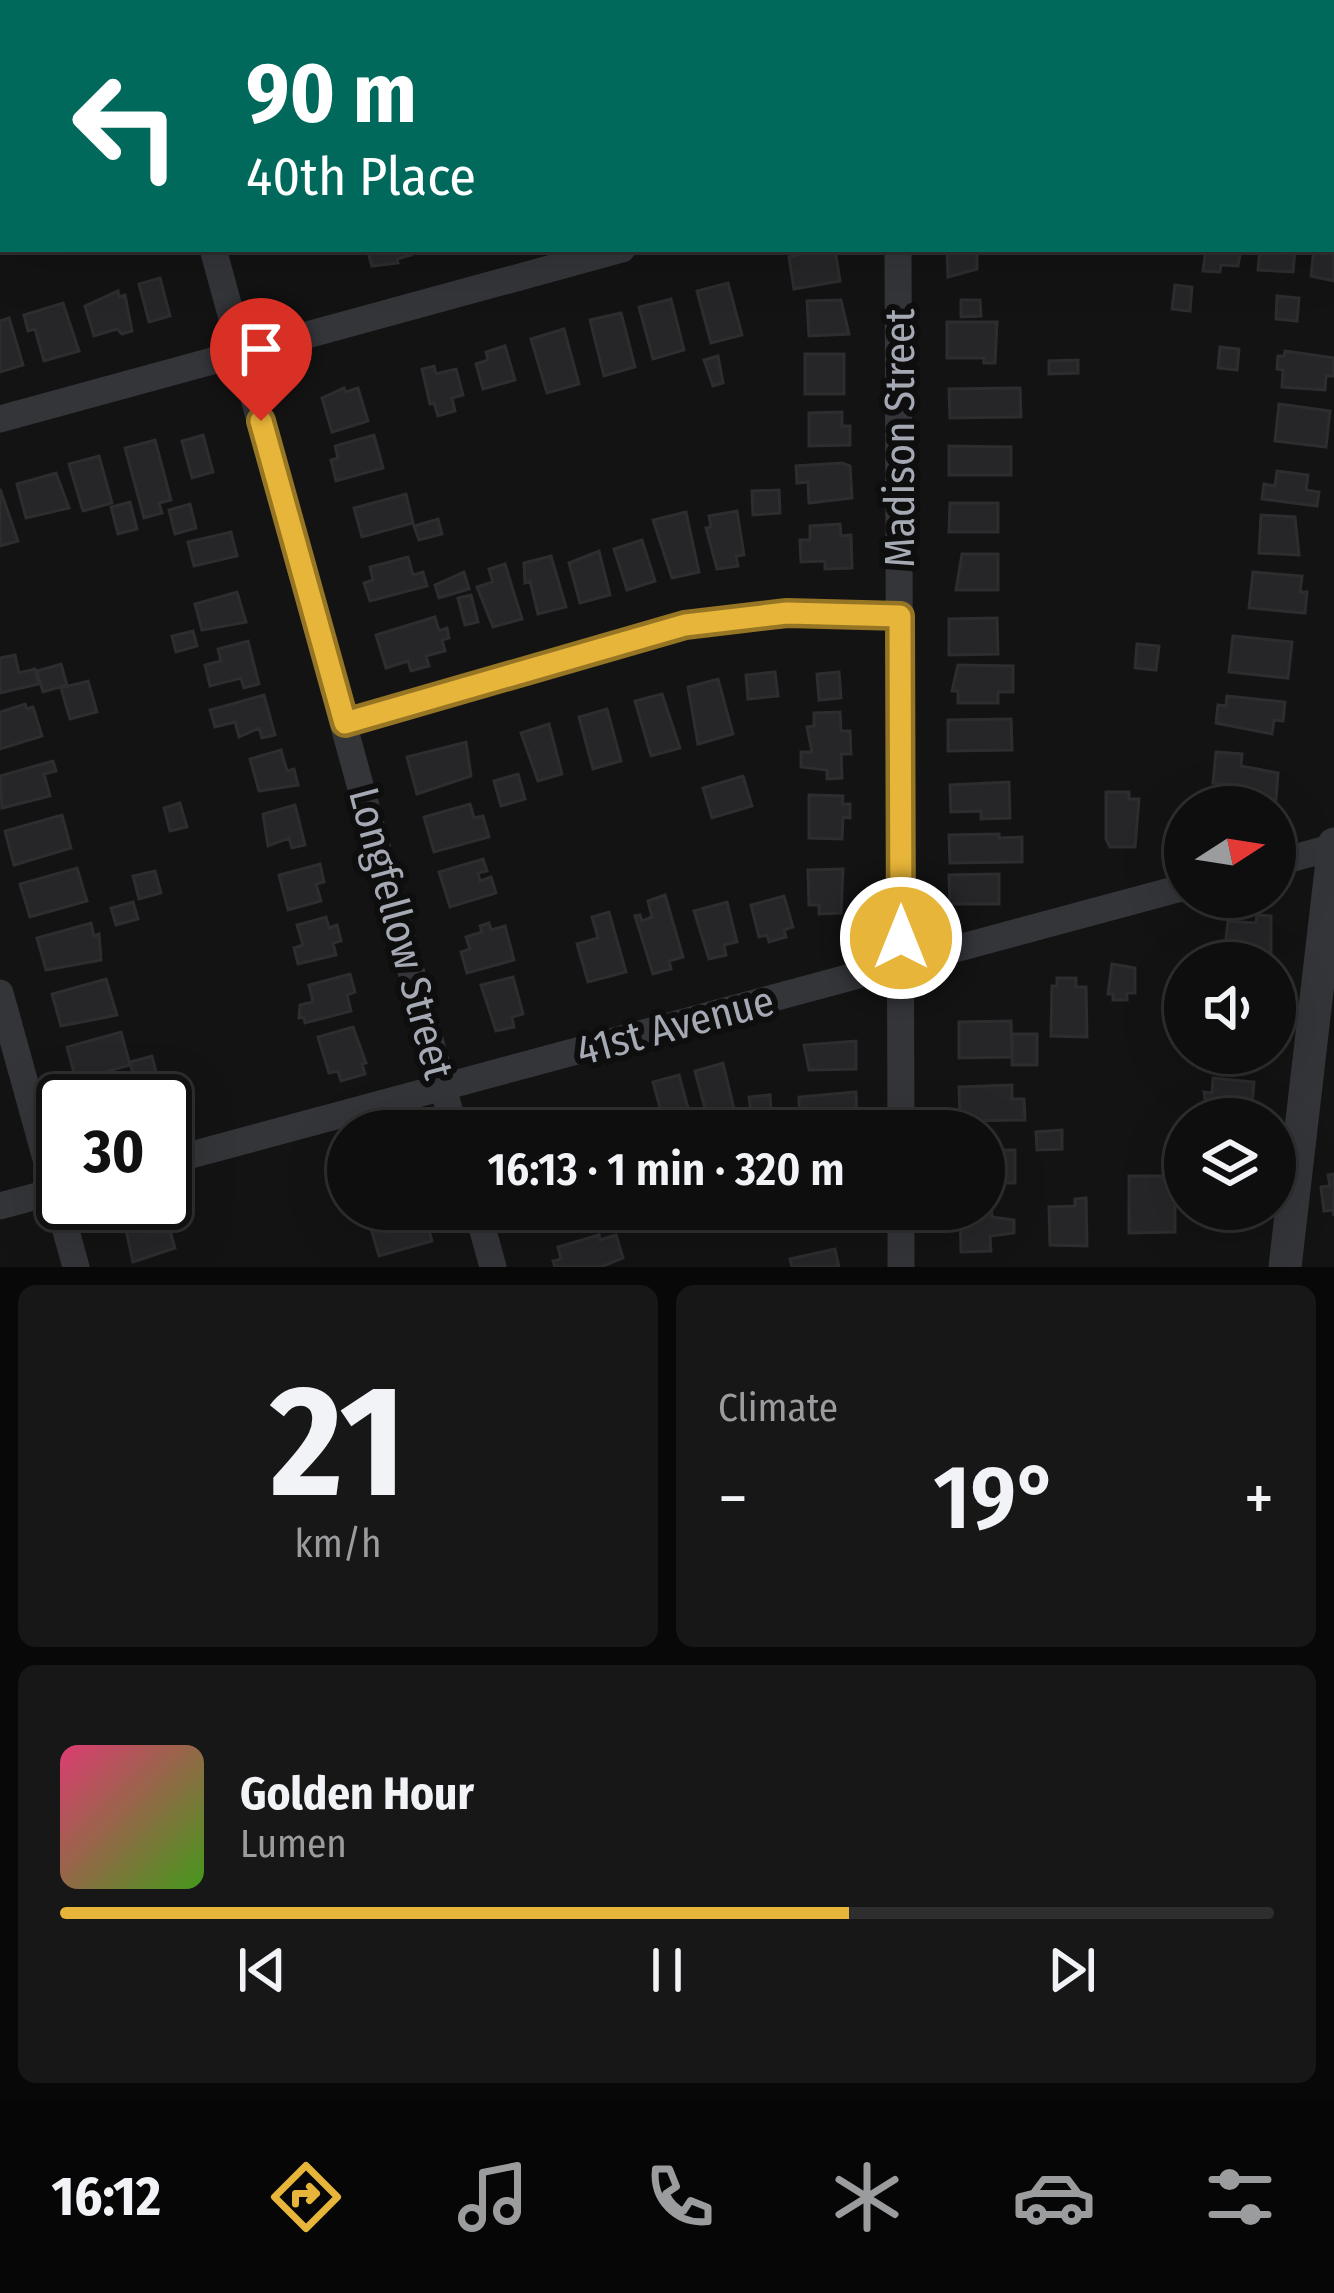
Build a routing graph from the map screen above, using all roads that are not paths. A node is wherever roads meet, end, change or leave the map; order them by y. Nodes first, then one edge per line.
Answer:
1 (214, 252) edge
2 (611, 252) edge
3 (898, 252) edge
4 (242, 353) junction
5 (0, 419) edge
6 (900, 616) junction
7 (345, 723) junction
8 (1334, 846) edge
9 (1296, 857) edge
10 (1164, 893) edge
11 (901, 964) junction
12 (0, 992) edge
13 (443, 1087) junction
14 (449, 1110) edge
15 (901, 1110) edge
16 (36, 1113) edge
17 (192, 1155) edge
18 (36, 1196) edge
19 (0, 1206) edge
20 (68, 1230) edge
21 (483, 1230) edge
22 (901, 1230) edge
23 (76, 1267) edge
24 (493, 1267) edge
25 (901, 1267) edge
26 (1285, 1267) edge

1 - 4 street, Longfellow Street
2 - 4 street
3 - 6 street, Madison Street
4 - 5 street
4 - 7 street, Longfellow Street
6 - 7 street
6 - 11 street, Madison Street
7 - 13 street, Longfellow Street
8 - 9 street
8 - 26 street
10 - 11 street, 41st Avenue
11 - 13 street, 41st Avenue
11 - 15 street, Madison Street
12 - 16 street
13 - 14 street, Longfellow Street
13 - 17 street, 41st Avenue
18 - 19 street
20 - 23 street
21 - 24 street
22 - 25 street

